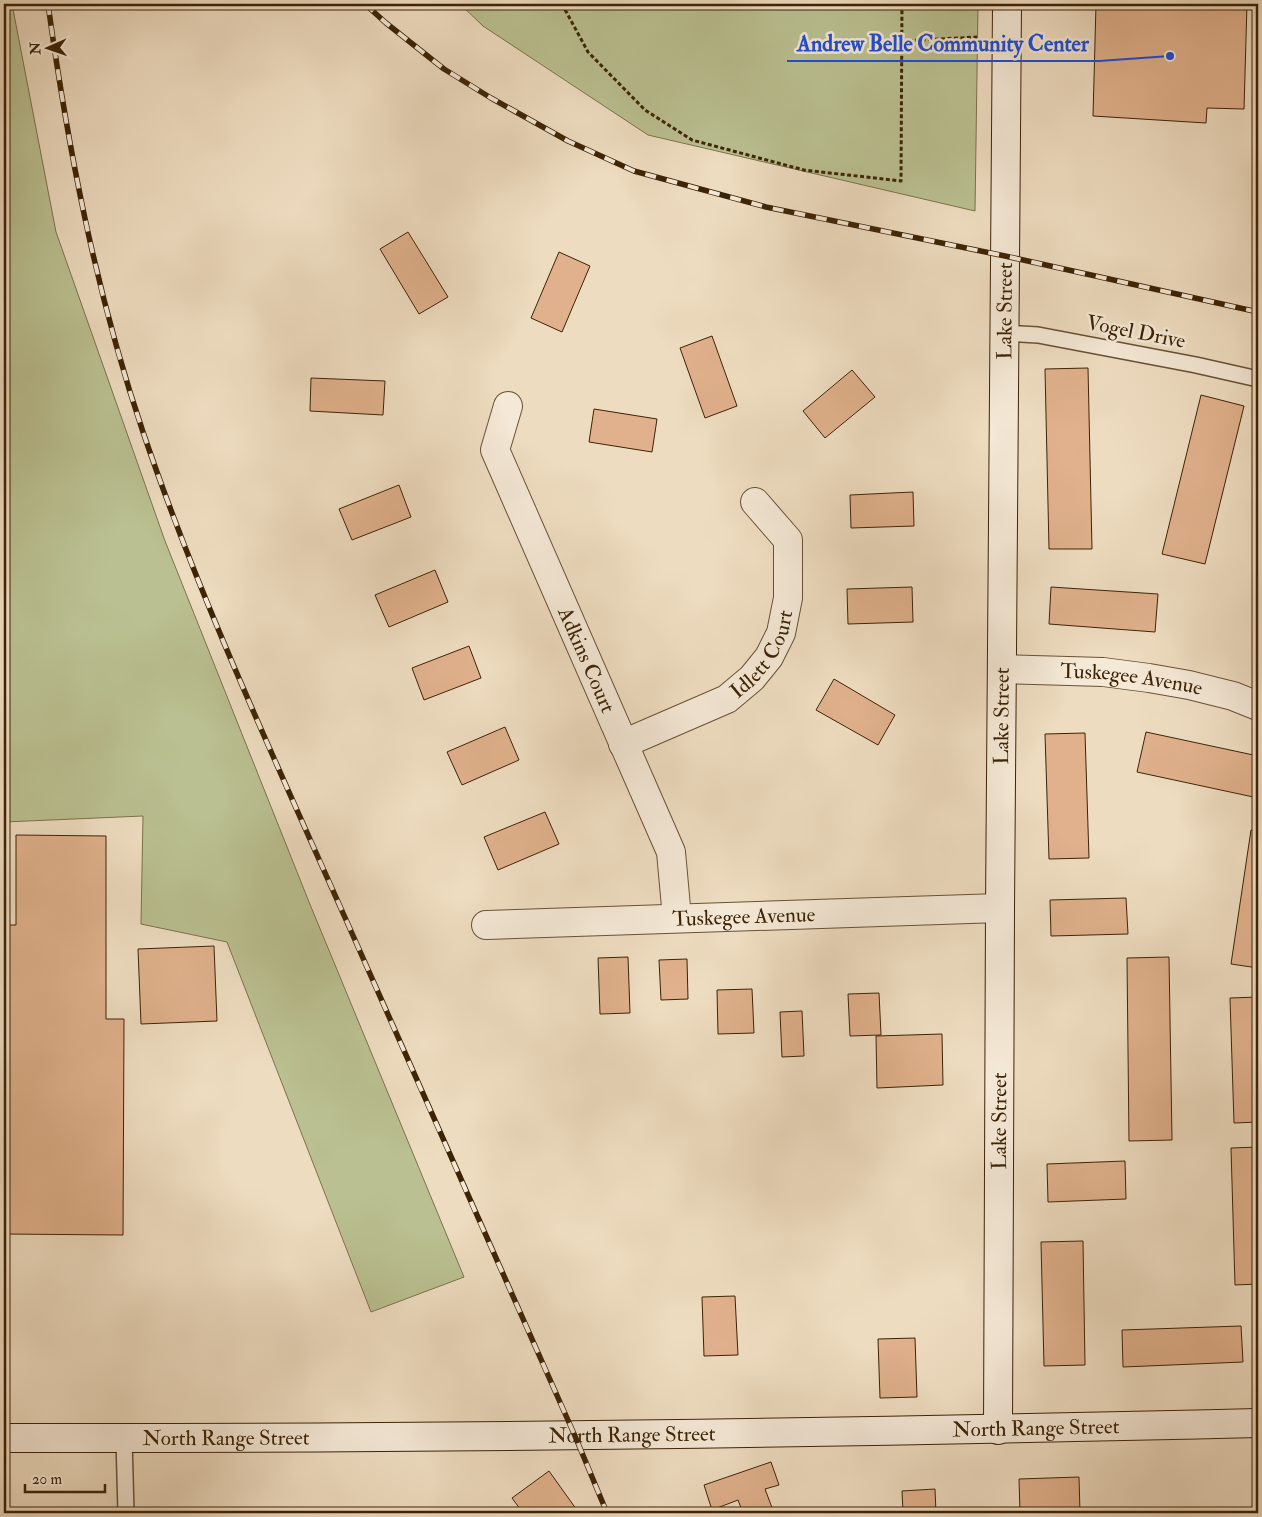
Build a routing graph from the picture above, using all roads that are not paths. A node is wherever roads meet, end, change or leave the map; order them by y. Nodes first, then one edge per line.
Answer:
1 (1006, 4) edge
2 (1004, 333) junction
3 (1258, 379) edge
4 (508, 406) dead end
5 (755, 502) dead end
6 (1002, 669) junction
7 (1258, 706) edge
8 (623, 744) junction
9 (1000, 908) junction
10 (677, 918) junction
11 (486, 925) dead end
12 (1258, 1423) edge
13 (998, 1430) junction
14 (4, 1438) edge
15 (124, 1439) junction
16 (126, 1513) edge

1 - 2 street, Lake Street
2 - 3 lane, Vogel Drive
2 - 6 street, Lake Street
4 - 8 street, Adkins Court
5 - 8 street, Idlett Court
6 - 7 street, Tuskegee Avenue
6 - 9 street, Lake Street
8 - 10 street, Adkins Court
9 - 10 street, Tuskegee Avenue
9 - 13 street, Lake Street
10 - 11 street, Tuskegee Avenue
12 - 13 street, North Range Street
13 - 15 street, North Range Street
14 - 15 street, North Range Street
15 - 16 lane

